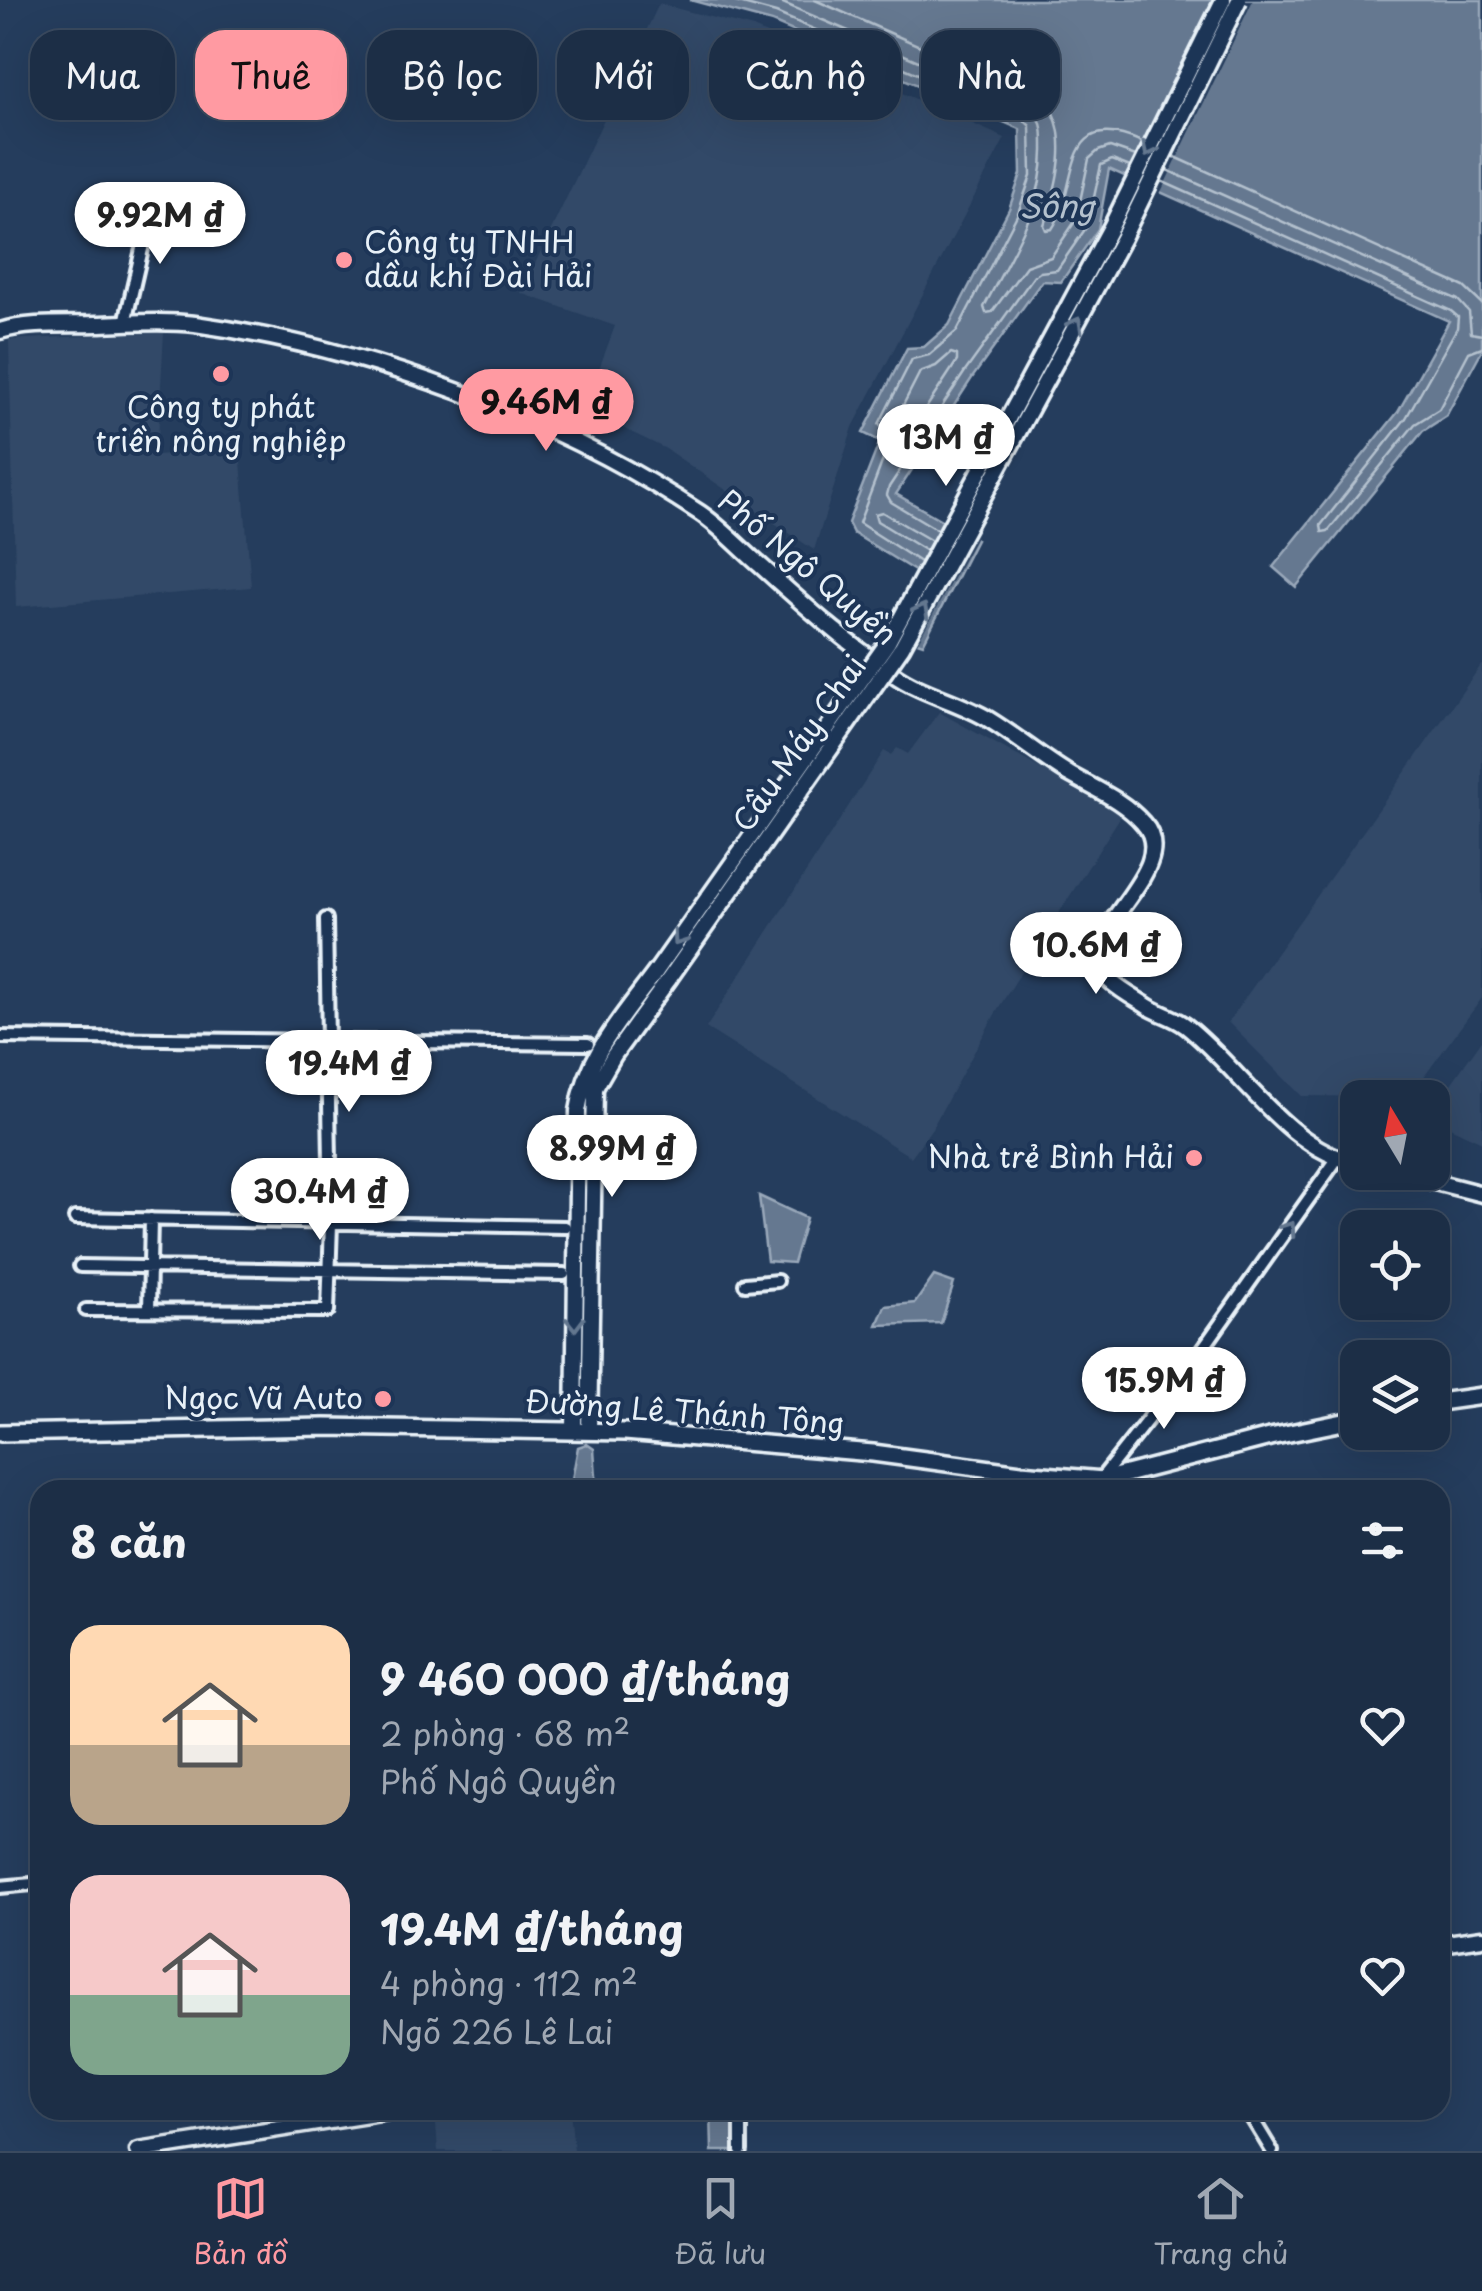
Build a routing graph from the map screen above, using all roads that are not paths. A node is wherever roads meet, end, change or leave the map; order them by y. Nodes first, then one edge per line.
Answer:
1 (1223, 0) edge
2 (1239, 0) edge
3 (144, 211) dead end
4 (125, 324) junction
5 (0, 332) edge
6 (326, 920) dead end
7 (663, 975) junction
8 (0, 1038) edge
9 (328, 1041) junction
10 (588, 1044) dead end
11 (1337, 1159) junction
12 (1340, 1160) edge
13 (1450, 1186) edge
14 (1482, 1194) edge
15 (75, 1218) dead end
16 (151, 1219) junction
17 (330, 1223) junction
18 (565, 1227) dead end
19 (80, 1266) dead end
20 (150, 1267) junction
21 (329, 1269) junction
22 (564, 1274) dead end
23 (777, 1281) dead end
24 (745, 1284) dead end
25 (86, 1310) dead end
26 (149, 1310) junction
27 (1482, 1396) edge
28 (1450, 1400) edge
29 (1340, 1423) edge
30 (581, 1430) junction
31 (0, 1433) edge
32 (1057, 1480) edge
33 (1101, 1480) edge
34 (1115, 1480) edge
35 (30, 1884) edge
36 (0, 1887) edge
37 (1482, 1938) edge
38 (1450, 1943) edge
39 (336, 2120) edge
40 (740, 2120) edge
41 (1253, 2120) edge
42 (138, 2151) edge
43 (741, 2151) edge
44 (1272, 2151) edge

1 -> 7 street, Cầu Máy Chai, bridge
7 -> 2 street, Cầu Máy Chai, bridge
3 - 4 street
4 - 5 street, Phố Ngô Quyền
4 - 11 street, Phố Ngô Quyền
6 - 9 street
7 - 30 street
8 - 9 street
9 - 10 street
9 - 17 street
11 - 12 street, Phố Ngô Quyền
33 -> 11 street
13 - 14 street
15 - 16 street
16 - 17 street
16 - 20 street
17 - 18 street
17 - 21 street
19 - 20 street
20 - 21 street
20 - 26 street
21 - 22 street
21 - 26 street
23 - 24 street
25 - 26 street
27 - 28 main road
29 - 34 main road, Đường Lê Thánh Tông
30 - 31 main road, Đường Lê Thánh Tông
30 - 32 main road, Đường Lê Thánh Tông
35 - 36 street
37 - 38 street
39 - 42 street
40 - 43 street
41 - 44 street

